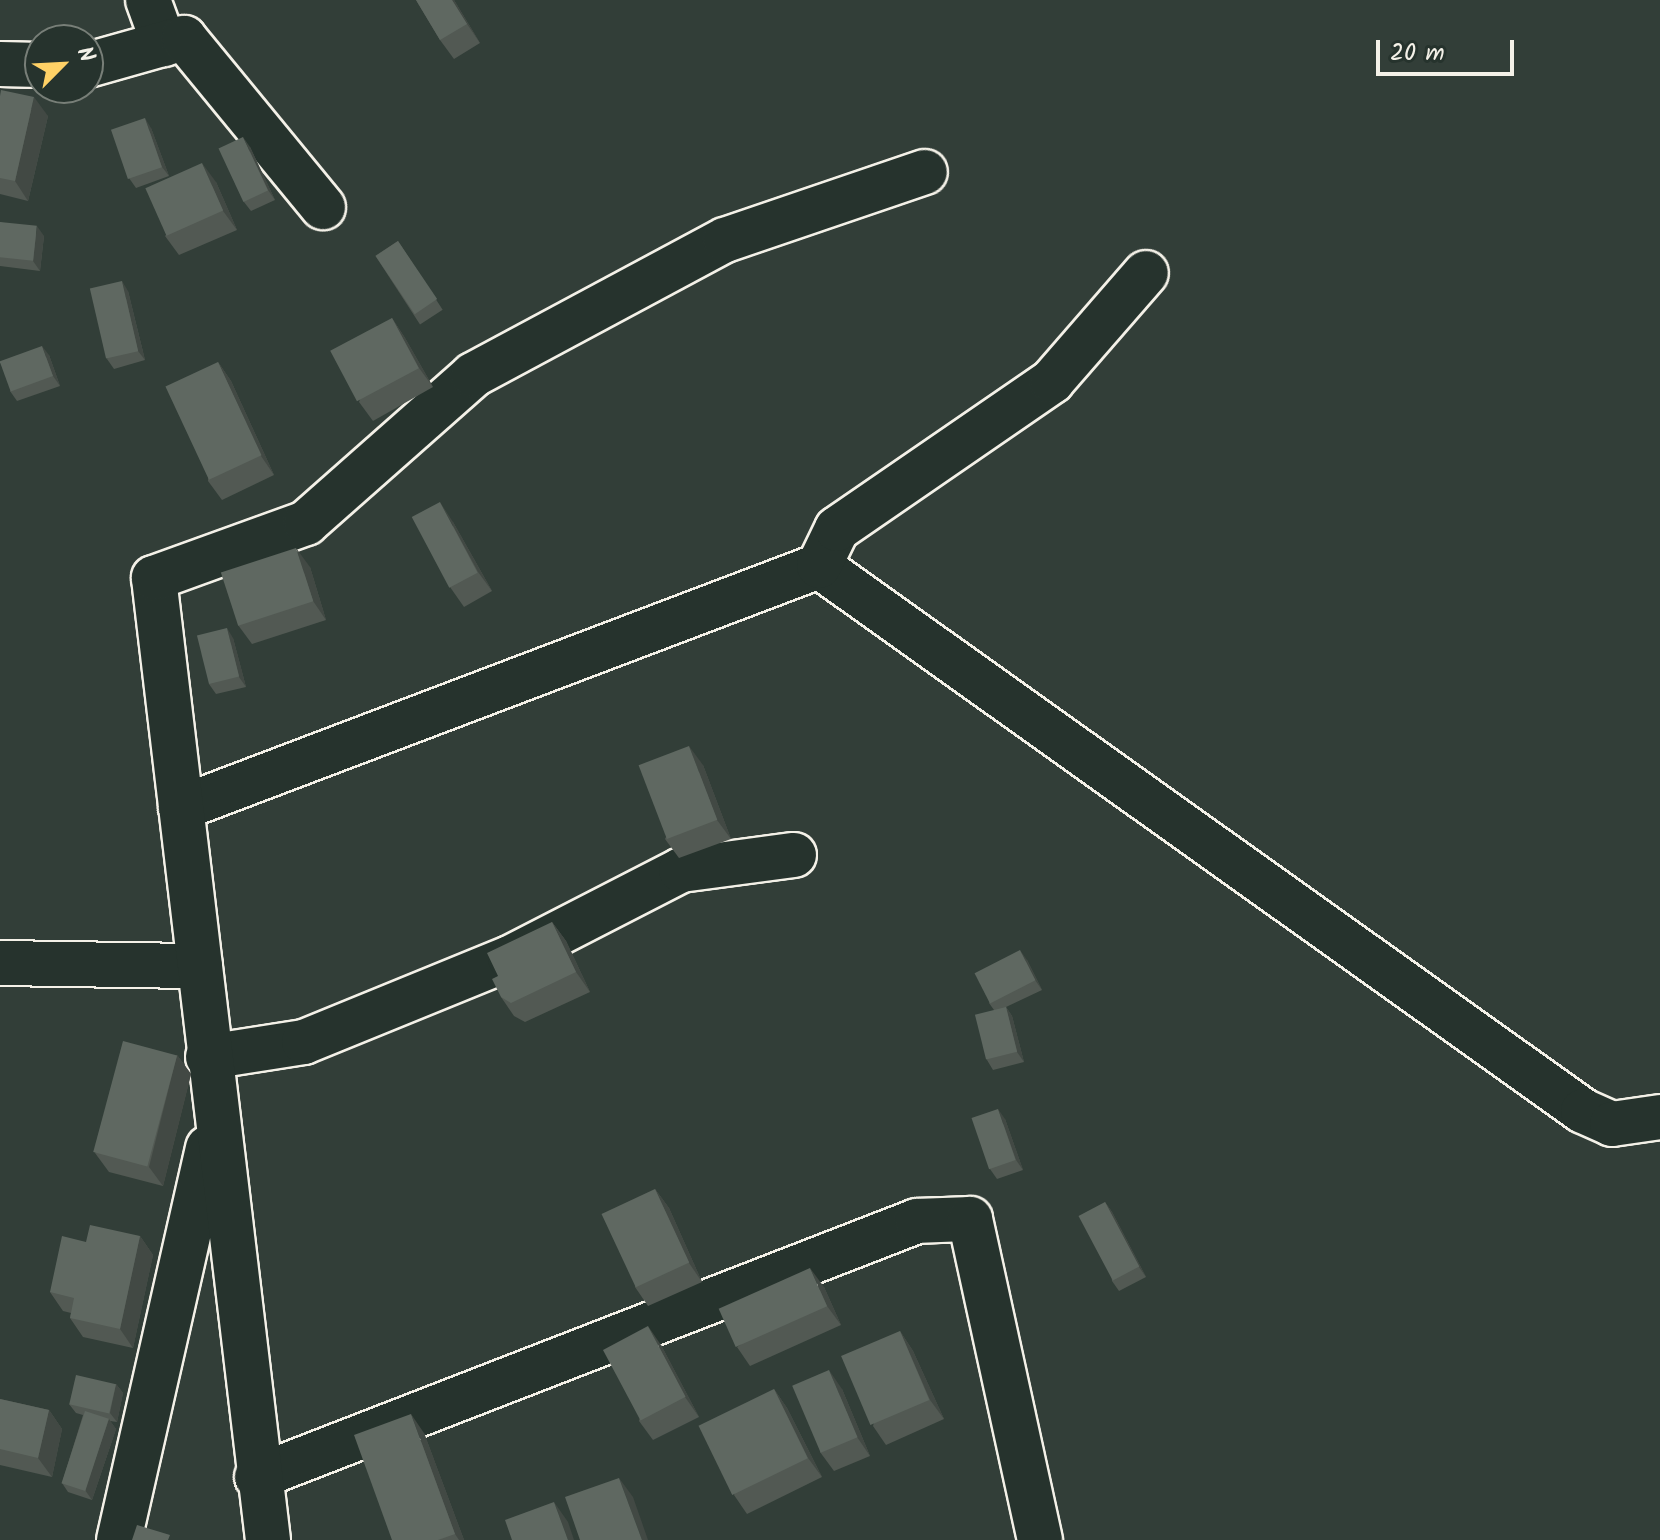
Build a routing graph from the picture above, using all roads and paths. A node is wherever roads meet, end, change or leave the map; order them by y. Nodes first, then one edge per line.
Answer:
1 (148, 0) edge
2 (164, 44) junction
3 (104, 61) edge
4 (0, 64) edge
5 (24, 65) edge
6 (925, 172) dead end
7 (323, 207) dead end
8 (1146, 273) dead end
9 (819, 566) junction
10 (181, 808) junction
11 (794, 855) dead end
12 (0, 963) edge
13 (200, 966) junction
14 (208, 1057) junction
15 (1660, 1117) edge
16 (215, 1118) junction
17 (257, 1477) junction
18 (119, 1540) edge
19 (268, 1540) edge
20 (1040, 1540) edge

1 - 2 street
2 - 3 street
2 - 7 street
4 - 5 street
6 - 10 street
8 - 9 street
9 - 10 street
9 - 15 street
10 - 13 street
11 - 14 street
12 - 13 street
13 - 14 street
14 - 16 street
16 - 17 street
16 - 18 street
17 - 19 street
17 - 20 street

